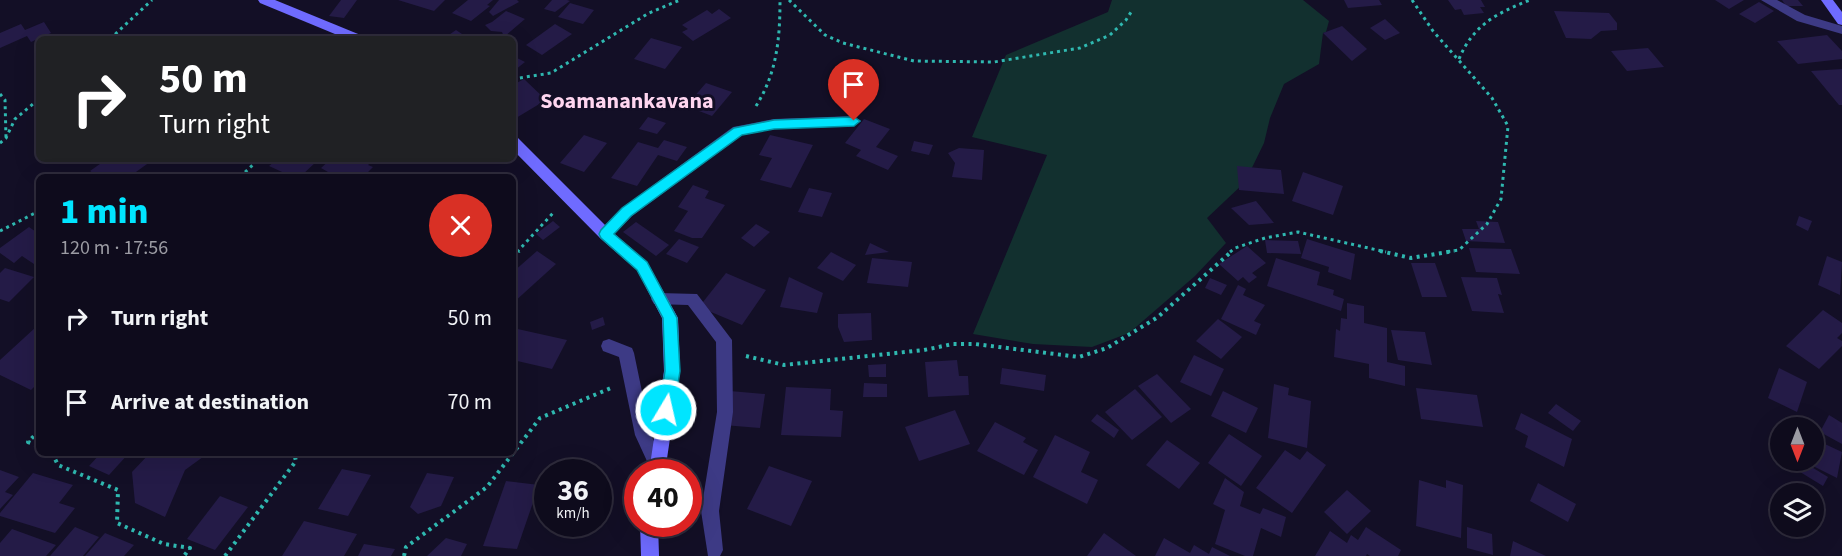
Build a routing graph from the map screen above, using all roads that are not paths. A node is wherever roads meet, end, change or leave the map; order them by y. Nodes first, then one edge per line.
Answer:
1 (264, 0) edge
2 (1767, 0) edge
3 (1827, 0) edge
4 (1842, 21) edge
5 (1842, 30) edge
6 (352, 36) edge
7 (854, 121) dead end
8 (516, 145) edge
9 (605, 234) junction
10 (659, 299) junction
11 (609, 346) dead end
12 (653, 459) edge
13 (659, 459) edge
14 (649, 537) edge
15 (714, 550) dead end
16 (650, 556) edge

1 - 6 street
2 - 5 street
3 - 4 street
7 - 9 street
8 - 9 street
9 - 10 street
10 - 13 street
10 - 15 street
11 - 12 street
14 - 16 street

